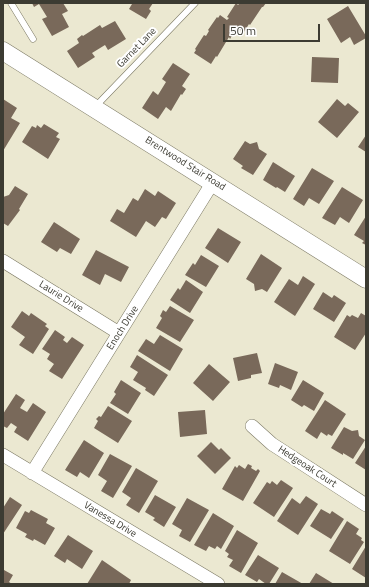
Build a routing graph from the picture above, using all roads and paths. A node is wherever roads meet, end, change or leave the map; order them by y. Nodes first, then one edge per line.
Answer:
1 (11, 3) edge
2 (195, 3) edge
3 (33, 40) dead end
4 (3, 51) edge
5 (94, 108) junction
6 (213, 182) junction
7 (3, 261) edge
8 (366, 279) edge
9 (119, 333) junction
10 (252, 426) dead end
11 (3, 456) edge
12 (32, 473) junction
13 (366, 505) edge
14 (214, 583) edge

1 - 3 lane
2 - 5 lane, Garnet Lane
4 - 5 main road, Brentwood Stair Road
5 - 6 main road, Brentwood Stair Road
6 - 8 main road, Brentwood Stair Road
6 - 9 street, Enoch Drive
7 - 9 street, Laurie Drive
9 - 12 street, Enoch Drive
10 - 13 street, Hedgeoak Court
11 - 12 street, Vanessa Drive
12 - 14 street, Vanessa Drive

